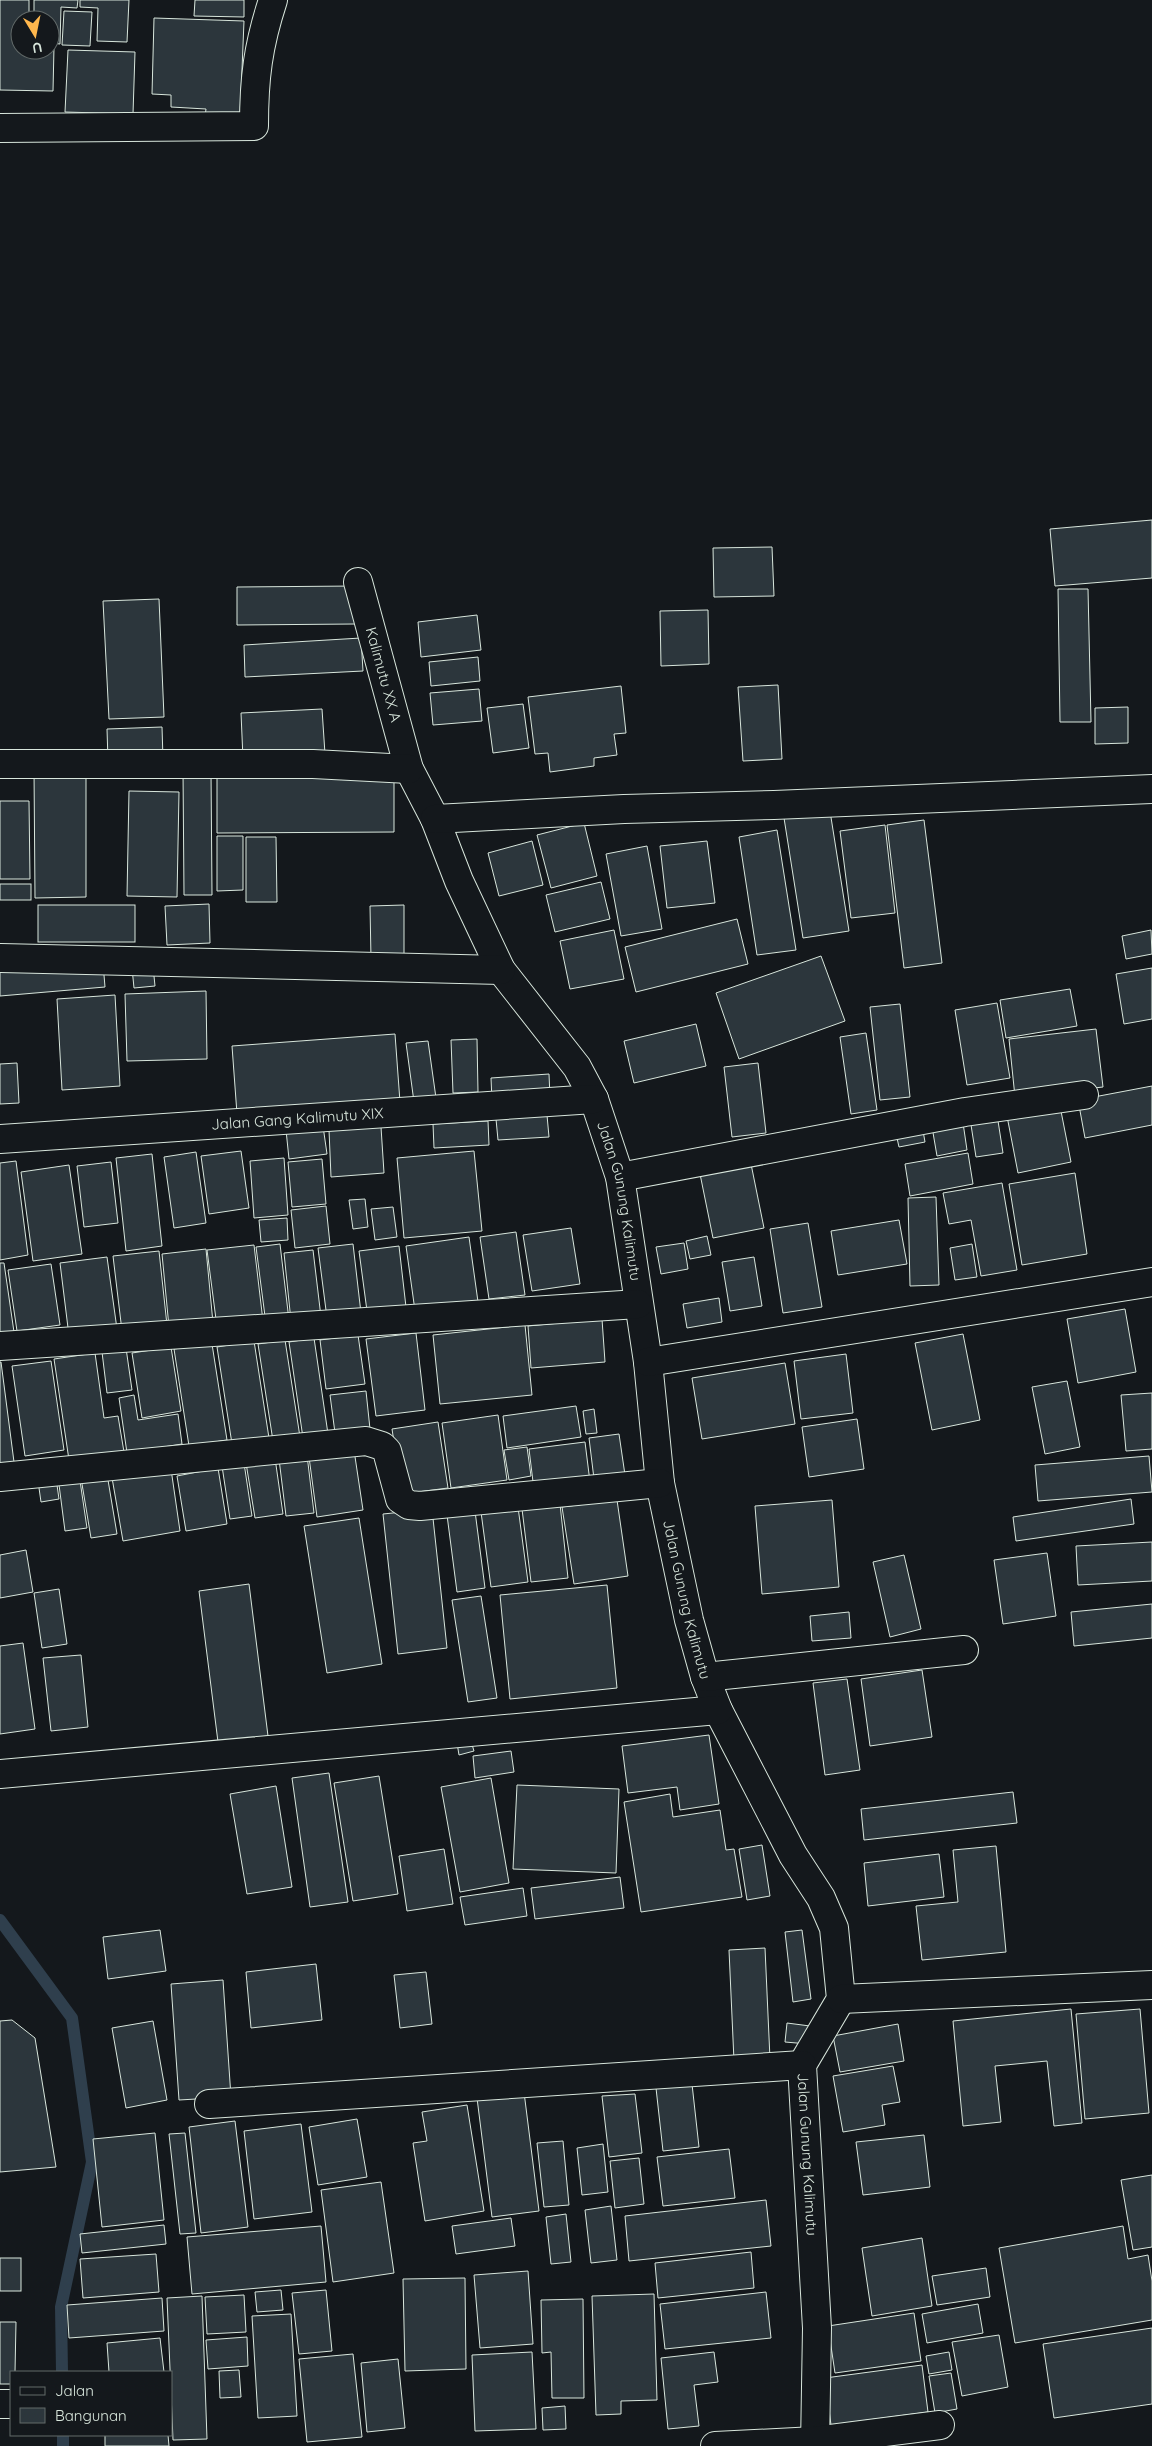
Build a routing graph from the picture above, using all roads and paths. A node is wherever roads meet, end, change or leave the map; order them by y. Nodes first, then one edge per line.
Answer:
1 (273, 0) edge
2 (0, 128) edge
3 (358, 582) dead end
4 (0, 764) edge
5 (409, 769) junction
6 (1152, 789) edge
7 (434, 819) junction
8 (1, 958) edge
9 (501, 970) junction
10 (1084, 1095) dead end
11 (594, 1099) junction
12 (0, 1139) edge
13 (620, 1177) junction
14 (1152, 1282) edge
15 (638, 1304) junction
16 (0, 1346) edge
17 (648, 1362) junction
18 (0, 1477) edge
19 (660, 1483) junction
20 (964, 1650) dead end
21 (705, 1677) junction
22 (718, 1710) junction
23 (0, 1774) edge
24 (1152, 1985) edge
25 (841, 1999) junction
26 (802, 2066) junction
27 (210, 2104) dead end
28 (940, 2425) dead end
29 (815, 2443) edge
30 (716, 2446) edge

1 - 2 street
3 - 5 street, Kalimutu XX A
4 - 5 street
5 - 7 street, Jalan Gunung Kalimutu
6 - 7 street
7 - 9 street, Jalan Gunung Kalimutu
8 - 9 street
9 - 11 street, Jalan Gunung Kalimutu
10 - 13 street
11 - 12 street, Jalan Gang Kalimutu XIX
11 - 13 street, Jalan Gunung Kalimutu
13 - 15 street, Jalan Gunung Kalimutu
14 - 17 street
15 - 16 street
15 - 17 street, Jalan Gunung Kalimutu
17 - 19 street, Jalan Gunung Kalimutu
18 - 19 street
19 - 21 street, Jalan Gunung Kalimutu
20 - 21 street
21 - 22 street, Jalan Gunung Kalimutu
22 - 23 street
22 - 25 street, Jalan Gunung Kalimutu
24 - 25 street
25 - 26 street, Jalan Gunung Kalimutu
26 - 27 street
26 - 29 street, Jalan Gunung Kalimutu
28 - 29 street
29 - 30 street

